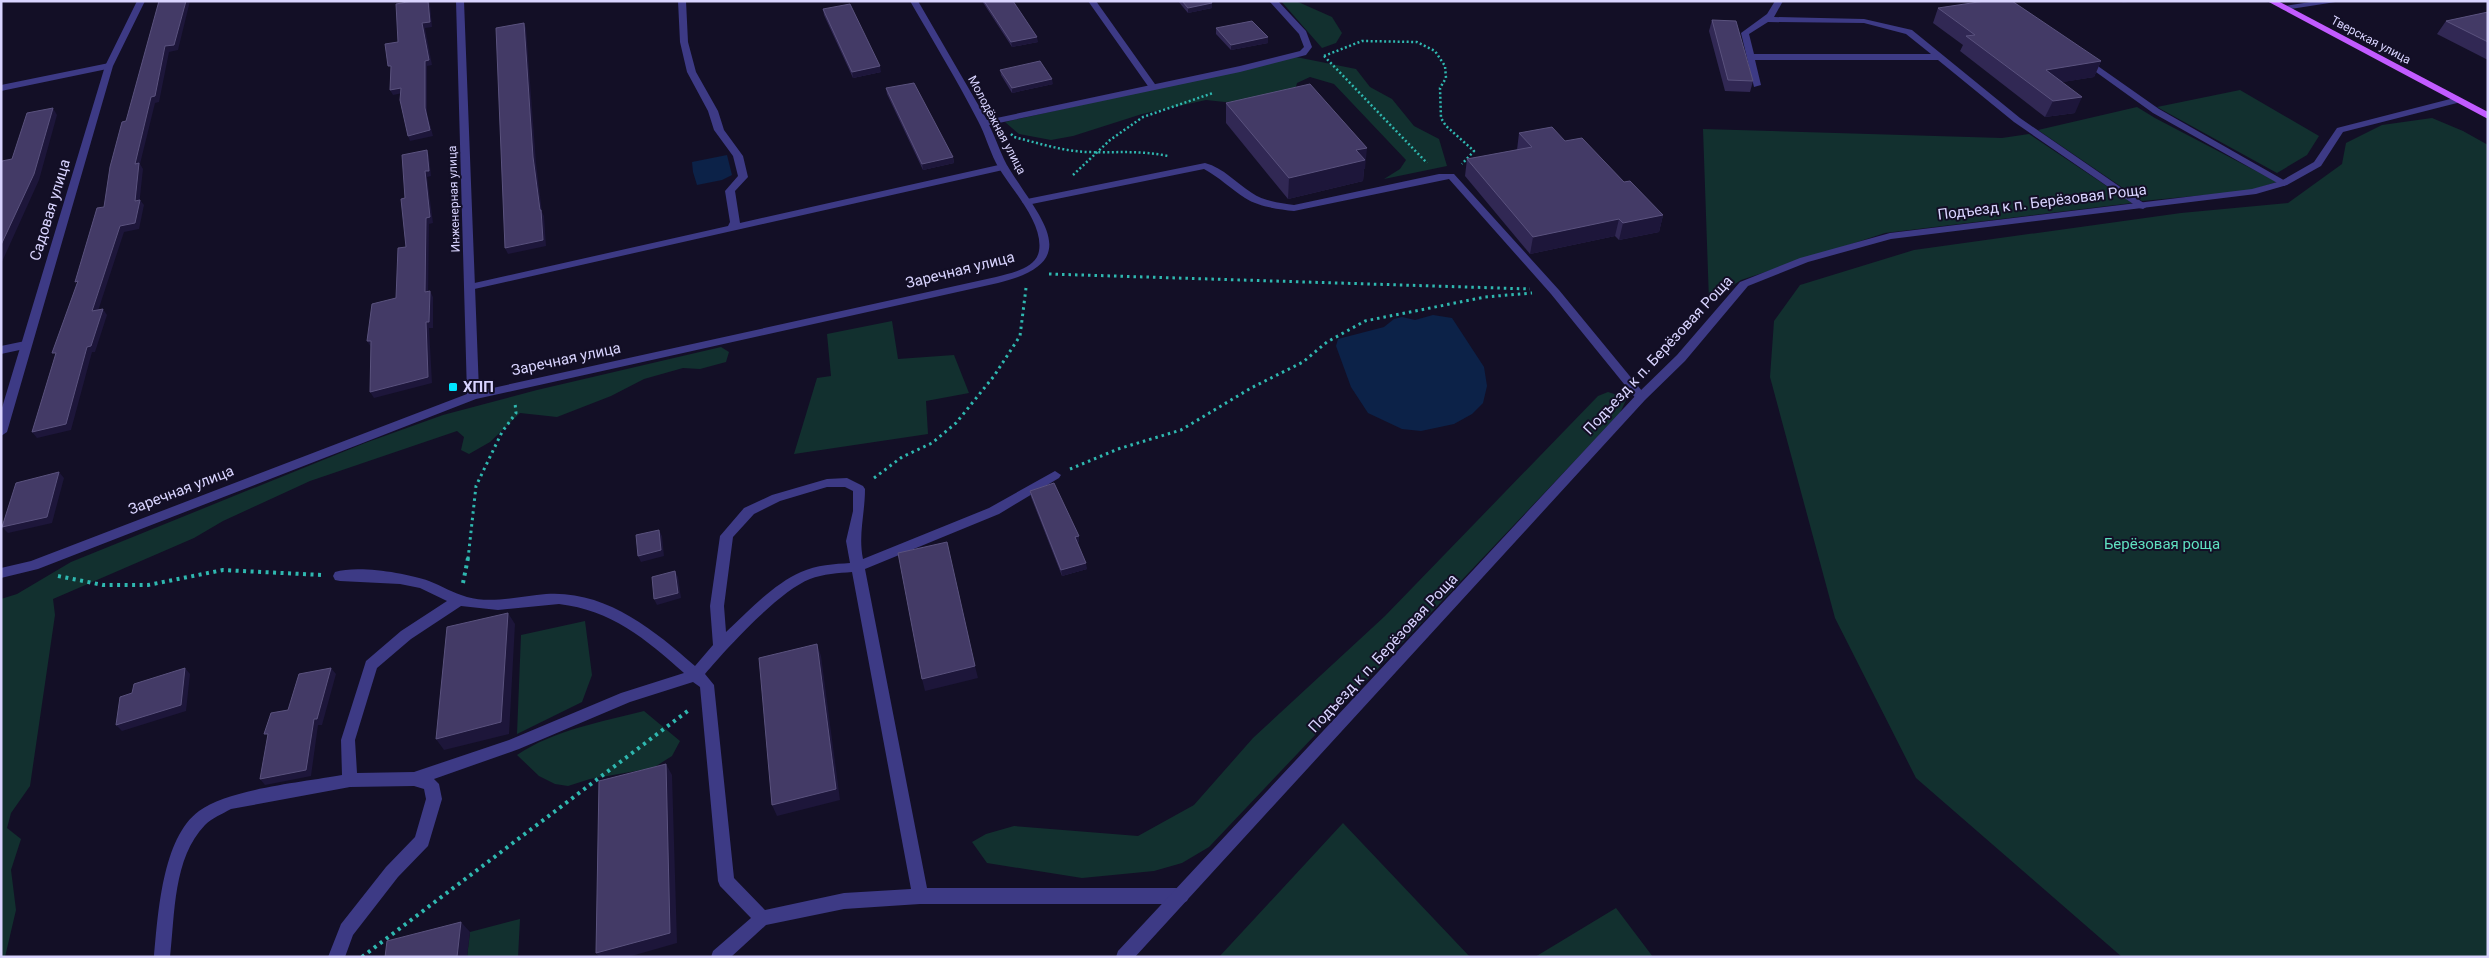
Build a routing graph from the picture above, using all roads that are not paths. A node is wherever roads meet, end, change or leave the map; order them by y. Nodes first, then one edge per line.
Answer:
1 (141, 1) edge
2 (460, 1) edge
3 (682, 1) edge
4 (914, 1) edge
5 (1092, 1) edge
6 (1272, 1) edge
7 (1779, 1) edge
8 (2271, 1) edge
9 (2338, 1) edge
10 (2284, 8) junction
11 (1766, 19) junction
12 (2076, 53) edge
13 (1939, 56) junction
14 (1751, 57) junction
15 (109, 66) junction
16 (1757, 85) dead end
17 (1153, 87) junction
18 (1, 88) edge
19 (2458, 100) junction
20 (2488, 116) edge
21 (984, 124) junction
22 (1003, 167) junction
23 (2284, 183) junction
24 (1027, 202) junction
25 (2143, 206) junction
26 (732, 229) junction
27 (1032, 268) joint
28 (470, 287) junction
29 (25, 346) junction
30 (1, 350) edge
31 (473, 396) junction
32 (1641, 397) junction
33 (1, 432) edge
34 (1055, 475) road end
35 (857, 567) junction
36 (1, 573) edge
37 (340, 576) road end
38 (460, 600) junction
39 (720, 646) junction
40 (696, 675) junction
41 (414, 778) junction
42 (350, 780) junction
43 (920, 896) junction
44 (1181, 896) junction
45 (762, 918) junction
46 (162, 957) edge
47 (336, 957) edge
48 (720, 957) edge
49 (1124, 957) edge

1 - 15 street, Садовая улица
2 - 28 street, Инженерная улица
3 - 26 street
4 - 21 street, Молодёжная улица
5 - 17 street
6 - 17 street
7 - 11 street
8 - 10 main road, Тверская улица
9 - 10 street
10 - 19 main road, Тверская улица
11 - 13 street
11 - 14 street
12 - 23 street
13 - 14 street
13 - 25 street
14 - 16 street
15 - 18 street
15 - 29 street, Садовая улица
17 - 21 street
19 - 20 main road, Тверская улица
19 - 23 street, Подъезд к п. Берёзовая Роща
21 - 22 street, Молодёжная улица
22 - 24 street, Молодёжная улица
22 - 26 street
23 - 25 street, Подъезд к п. Берёзовая Роща
24 - 27 street, Молодёжная улица
24 - 32 street
25 - 32 street, Подъезд к п. Берёзовая Роща
26 - 28 street
27 - 31 street, Заречная улица
28 - 31 street, Инженерная улица
29 - 30 street
29 - 33 street, Садовая улица
31 - 36 street, Заречная улица
32 - 44 street, Подъезд к п. Берёзовая Роща
34 - 35 street
35 - 39 street
35 - 39 street
35 - 43 street
37 - 38 street
38 - 40 street
38 - 42 street
39 - 40 street
40 - 41 street
40 - 45 street
41 - 42 street
41 - 47 street
42 - 46 street
43 - 44 street
43 - 45 street
44 - 49 street, Подъезд к п. Берёзовая Роща
45 - 48 street

